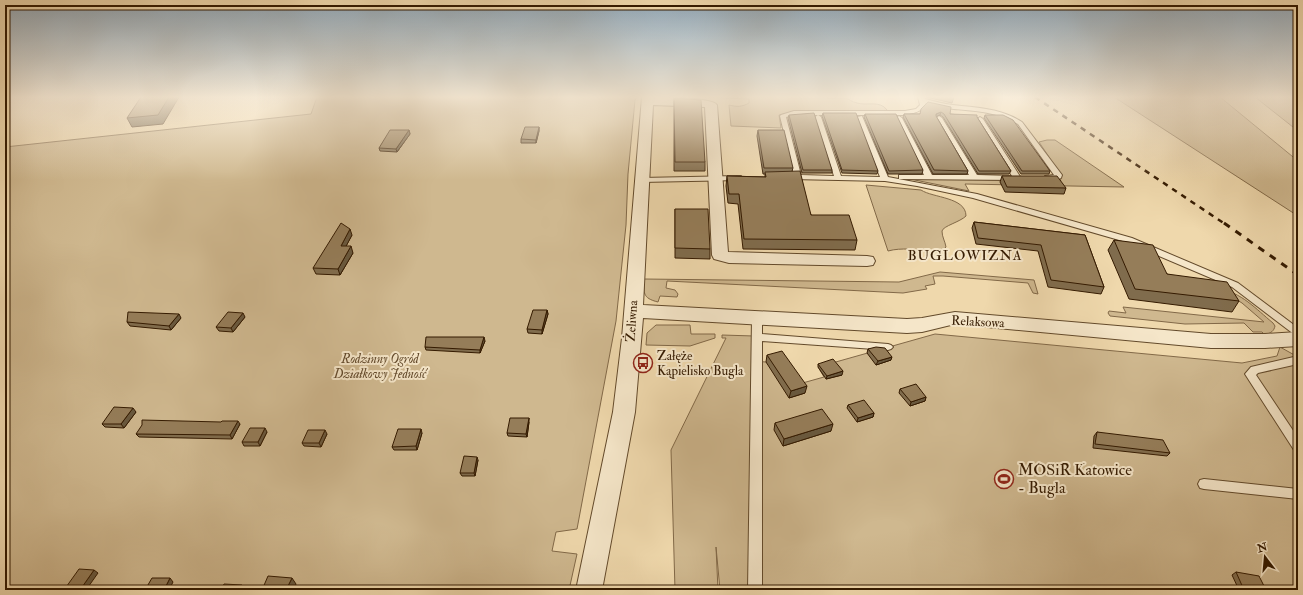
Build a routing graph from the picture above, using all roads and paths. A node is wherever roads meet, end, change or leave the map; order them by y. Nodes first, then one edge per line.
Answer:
1 (645, 125) edge
2 (712, 125) edge
3 (785, 125) edge
4 (821, 125) edge
5 (864, 125) edge
6 (902, 125) edge
7 (943, 125) edge
8 (984, 125) edge
9 (1022, 125) edge
10 (783, 177) edge
11 (798, 177) junction
12 (838, 177) junction
13 (929, 177) junction
14 (715, 178) junction
15 (745, 178) edge
16 (974, 178) junction
17 (1038, 178) edge
18 (641, 180) junction
19 (889, 180) junction
20 (867, 261) dead end
21 (633, 311) junction
22 (757, 318) junction
23 (1298, 333) edge
24 (758, 337) junction
25 (1298, 339) edge
26 (888, 347) dead end
27 (1298, 360) edge
28 (1298, 447) edge
29 (1204, 484) dead end
30 (1298, 494) edge
31 (589, 590) edge
32 (755, 590) edge

1 - 18 street, Żeliwna
2 - 14 street
3 - 11 lane
4 - 12 lane
5 - 19 lane
6 - 13 lane
7 - 16 lane
8 - 16 lane
9 - 17 lane
10 - 11 lane
11 - 12 lane
12 - 19 lane
13 - 16 lane
13 - 19 lane
14 - 15 lane
14 - 18 lane
14 - 20 street
18 - 21 street, Żeliwna
19 - 23 lane
21 - 22 street, Relaksowa
21 - 31 street, Żeliwna
22 - 24 lane
22 - 25 street, Relaksowa
24 - 26 lane
24 - 32 lane
27 - 28 lane
29 - 30 lane

